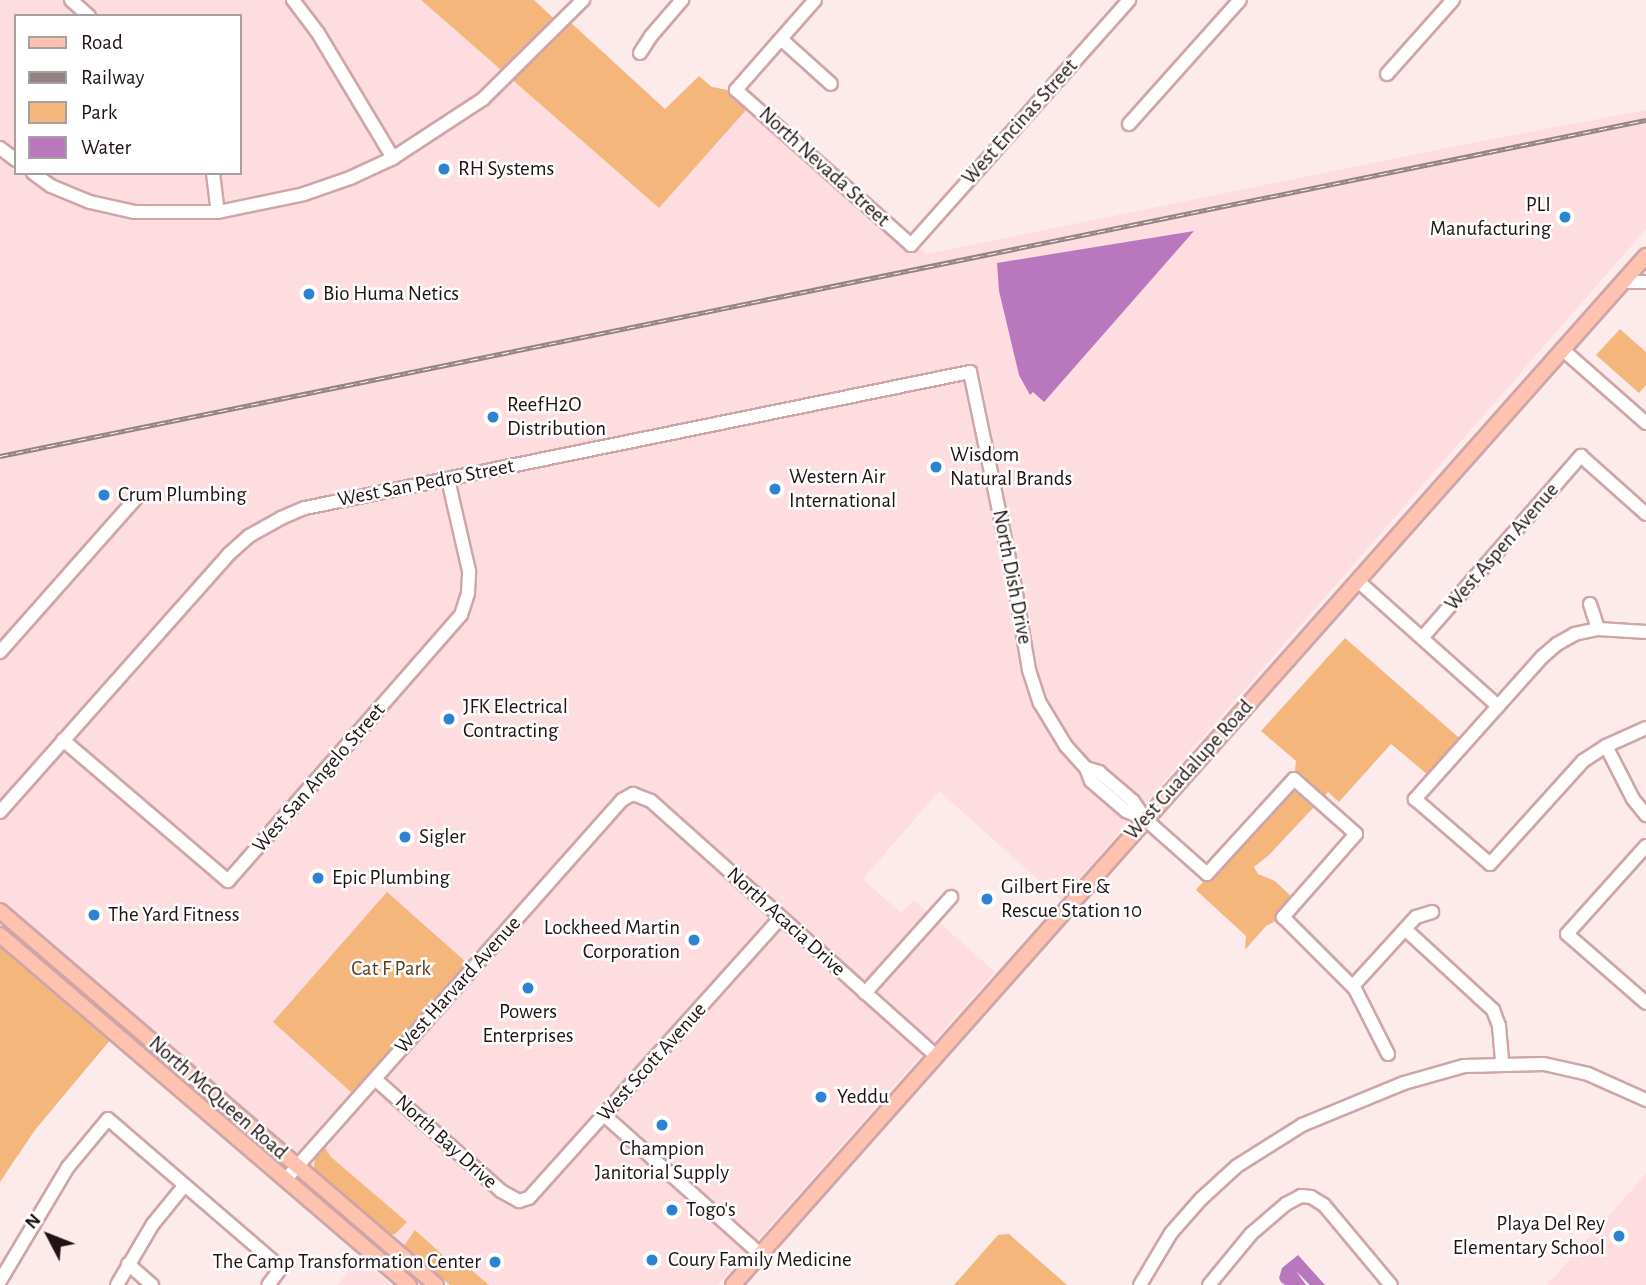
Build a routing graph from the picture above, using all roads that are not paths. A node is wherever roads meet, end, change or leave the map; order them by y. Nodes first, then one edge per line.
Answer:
1 (72, 0) edge
2 (293, 0) edge
3 (583, 0) edge
4 (682, 0) edge
5 (815, 0) edge
6 (1129, 0) edge
7 (1240, 0) edge
8 (1453, 0) edge
9 (87, 14) edge
10 (781, 39) junction
11 (640, 53) dead end
12 (1387, 74) dead end
13 (831, 84) dead end
14 (1129, 124) dead end
15 (393, 158) junction
16 (36, 175) edge
17 (213, 175) edge
18 (218, 212) junction
19 (911, 245) joint
20 (1646, 256) edge
21 (1622, 282) junction
22 (1646, 282) edge
23 (1562, 349) junction
24 (970, 372) joint
25 (1646, 423) edge
26 (448, 479) junction
27 (138, 496) dead end
28 (1646, 514) edge
29 (1358, 581) junction
30 (1590, 604) dead end
31 (1598, 629) junction
32 (1646, 632) edge
33 (1422, 638) junction
34 (0, 652) edge
35 (1498, 706) junction
36 (1646, 729) edge
37 (63, 740) junction
38 (1606, 746) junction
39 (633, 793) joint
40 (2, 811) edge
41 (1646, 815) edge
42 (1145, 819) junction
43 (0, 824) edge
44 (1646, 846) edge
45 (951, 897) dead end
46 (0, 911) edge
47 (1432, 912) dead end
48 (780, 918) junction
49 (1405, 929) junction
50 (0, 935) edge
51 (1353, 986) junction
52 (865, 993) junction
53 (1645, 1001) edge
54 (1388, 1054) dead end
55 (936, 1056) junction
56 (1502, 1063) junction
57 (375, 1079) junction
58 (1646, 1100) edge
59 (604, 1115) junction
60 (298, 1166) junction
61 (286, 1179) junction
62 (184, 1186) junction
63 (519, 1201) joint
64 (760, 1254) junction
65 (128, 1264) junction
66 (0, 1281) edge
67 (429, 1283) edge
68 (1211, 1284) edge
69 (117, 1285) edge
70 (152, 1285) edge
71 (268, 1285) edge
72 (409, 1285) edge
73 (733, 1285) edge
74 (1140, 1285) edge
75 (1391, 1285) edge

1 - 9 street
2 - 15 street
3 - 15 street
4 - 11 street
5 - 10 street
6 - 19 street, West Encinas Street
7 - 14 street
8 - 12 street
10 - 13 street
10 - 19 street, North Nevada Street
15 - 18 street
16 - 18 street
17 - 18 street
20 - 21 main road, West Guadalupe Road
21 - 22 street
21 - 23 main road, West Guadalupe Road
23 - 25 street
23 - 29 main road, West Guadalupe Road
24 - 26 street, West San Pedro Street
24 - 42 street, North Dish Drive
26 - 37 street, West San Pedro Street
26 - 37 street, West San Angelo Street
27 - 34 street
28 - 33 street, West Aspen Avenue
29 - 33 street
29 - 42 main road, West Guadalupe Road
30 - 31 street
31 - 32 street
31 - 35 street
33 - 35 street
35 - 38 street
36 - 38 street
37 - 40 street, West San Pedro Street
38 - 41 street
39 - 48 street, North Acacia Drive
39 - 57 street, West Harvard Avenue
40 - 43 street, West San Pedro Street
42 - 51 street, North Dish Drive
42 - 55 main road, West Guadalupe Road
44 - 53 street
45 - 52 street
46 - 60 main road, North McQueen Road
47 - 49 street
48 - 52 street, North Acacia Drive
48 - 59 street, West Scott Avenue
49 - 51 street
49 - 56 street
50 - 61 main road, North McQueen Road
51 - 54 street
52 - 55 street, North Acacia Drive
55 - 64 main road, West Guadalupe Road
56 - 58 street
56 - 74 street
57 - 60 street, West Harvard Avenue
57 - 63 street, North Bay Drive
59 - 63 street, West Scott Avenue
59 - 64 street
60 - 61 street, West Harvard Avenue
60 - 67 main road, North McQueen Road
61 - 72 main road, North McQueen Road
62 - 65 street
62 - 66 street
62 - 71 street
64 - 73 main road, West Guadalupe Road
65 - 69 street
65 - 70 street
68 - 75 street

